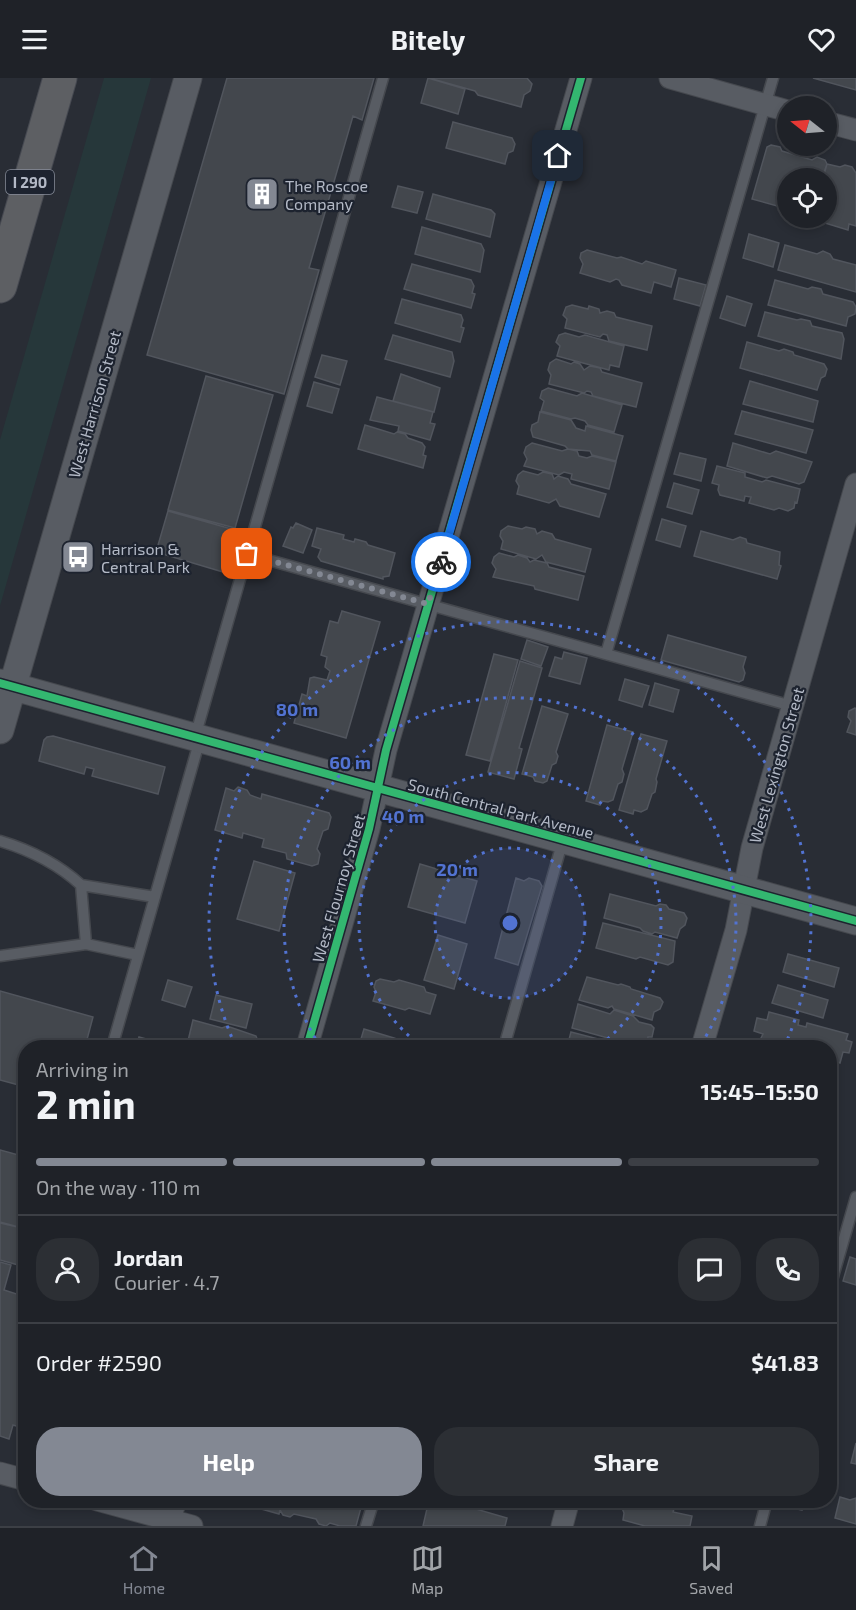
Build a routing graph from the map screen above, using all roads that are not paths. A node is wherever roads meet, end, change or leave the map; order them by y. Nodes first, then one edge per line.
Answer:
1 (60, 78) edge
2 (188, 78) edge
3 (383, 78) edge
4 (581, 78) edge
5 (670, 78) edge
6 (773, 78) edge
7 (766, 105) junction
8 (777, 108) edge
9 (837, 125) edge
10 (856, 130) edge
11 (0, 286) edge
12 (856, 484) edge
13 (247, 554) junction
14 (428, 604) junction
15 (606, 654) junction
16 (6, 685) edge
17 (792, 706) junction
18 (0, 730) edge
19 (197, 738) junction
20 (378, 788) junction
21 (564, 840) junction
22 (0, 842) edge
23 (81, 885) junction
24 (744, 890) junction
25 (155, 897) junction
26 (856, 921) edge
27 (86, 944) junction
28 (138, 955) junction
29 (0, 956) edge
30 (114, 1040) edge
31 (309, 1040) edge
32 (506, 1040) edge
33 (704, 1040) edge
34 (856, 1197) edge
35 (837, 1263) edge
36 (0, 1473) edge
37 (18, 1478) edge
38 (121, 1508) edge
39 (174, 1508) edge
40 (372, 1508) edge
41 (567, 1508) edge
42 (765, 1508) edge
43 (167, 1523) edge
44 (192, 1526) edge
45 (366, 1526) edge
46 (562, 1526) edge
47 (760, 1526) edge

1 - 11 highway, I 290
2 - 16 street, West Harrison Street
3 - 13 lane
4 - 14 street, West Flournoy Street
5 - 7 street
6 - 7 lane
7 - 8 street
7 - 15 lane
9 - 10 street
12 - 17 street, West Lexington Street
13 - 14 lane
13 - 19 lane
14 - 15 lane
14 - 20 street, West Flournoy Street
15 - 17 lane
16 - 18 street, West Harrison Street
16 - 19 street, South Central Park Avenue
17 - 24 street, West Lexington Street
19 - 20 street, South Central Park Avenue
19 - 25 lane
20 - 21 street, South Central Park Avenue
20 - 31 street, West Flournoy Street
21 - 24 street, South Central Park Avenue
21 - 32 lane
22 - 23 lane
23 - 25 lane
23 - 27 lane
24 - 26 street, South Central Park Avenue
24 - 33 street, West Lexington Street
25 - 28 lane
27 - 28 lane
27 - 29 lane
28 - 30 lane
34 - 35 lane
36 - 37 street
38 - 43 street
39 - 43 street
40 - 45 lane
41 - 46 street
42 - 47 lane
43 - 44 street

